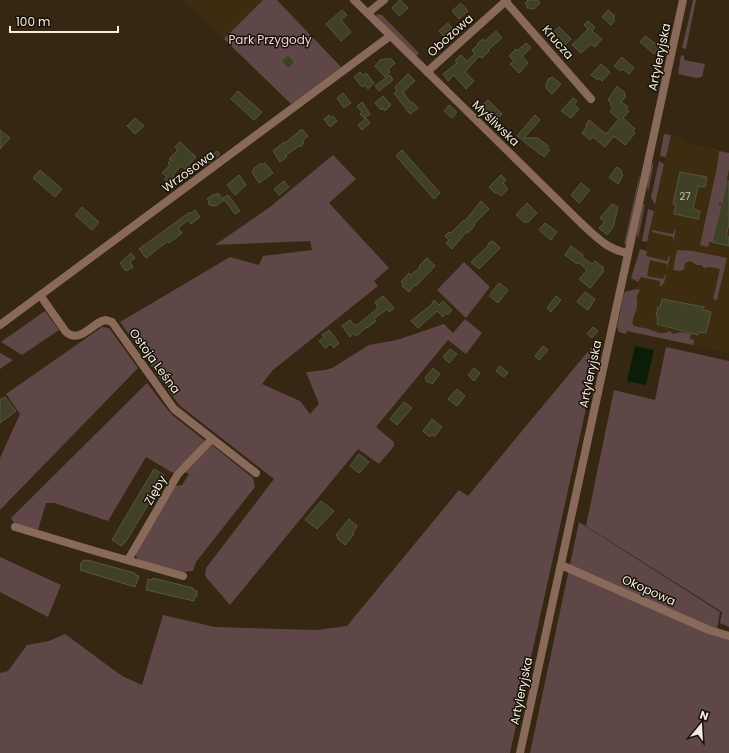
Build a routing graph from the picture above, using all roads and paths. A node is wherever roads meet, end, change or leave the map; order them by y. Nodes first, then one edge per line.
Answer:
1 (354, 0) edge
2 (384, 0) edge
3 (683, 0) edge
4 (507, 1) edge
5 (368, 14) junction
6 (390, 36) junction
7 (427, 72) junction
8 (591, 99) dead end
9 (628, 253) junction
10 (40, 295) junction
11 (0, 325) edge
12 (212, 439) junction
13 (256, 473) dead end
14 (15, 527) dead end
15 (128, 560) junction
16 (561, 564) junction
17 (183, 576) dead end
18 (729, 636) edge
19 (520, 753) edge

1 - 5 street, Myśliwska
2 - 5 street
3 - 9 street, Artyleryjska
4 - 7 street, Obozowa
4 - 8 street, Krucza
5 - 6 street, Myśliwska
6 - 7 street, Myśliwska
6 - 10 street, Wrzosowa
7 - 9 street, Myśliwska
9 - 16 street, Artyleryjska
10 - 11 street, Wrzosowa
10 - 12 street, Ostoja Leśna
12 - 13 street, Ostoja Leśna
12 - 15 street, Zięby
14 - 15 street
15 - 17 street
16 - 18 street, Okopowa
16 - 19 street, Artyleryjska

